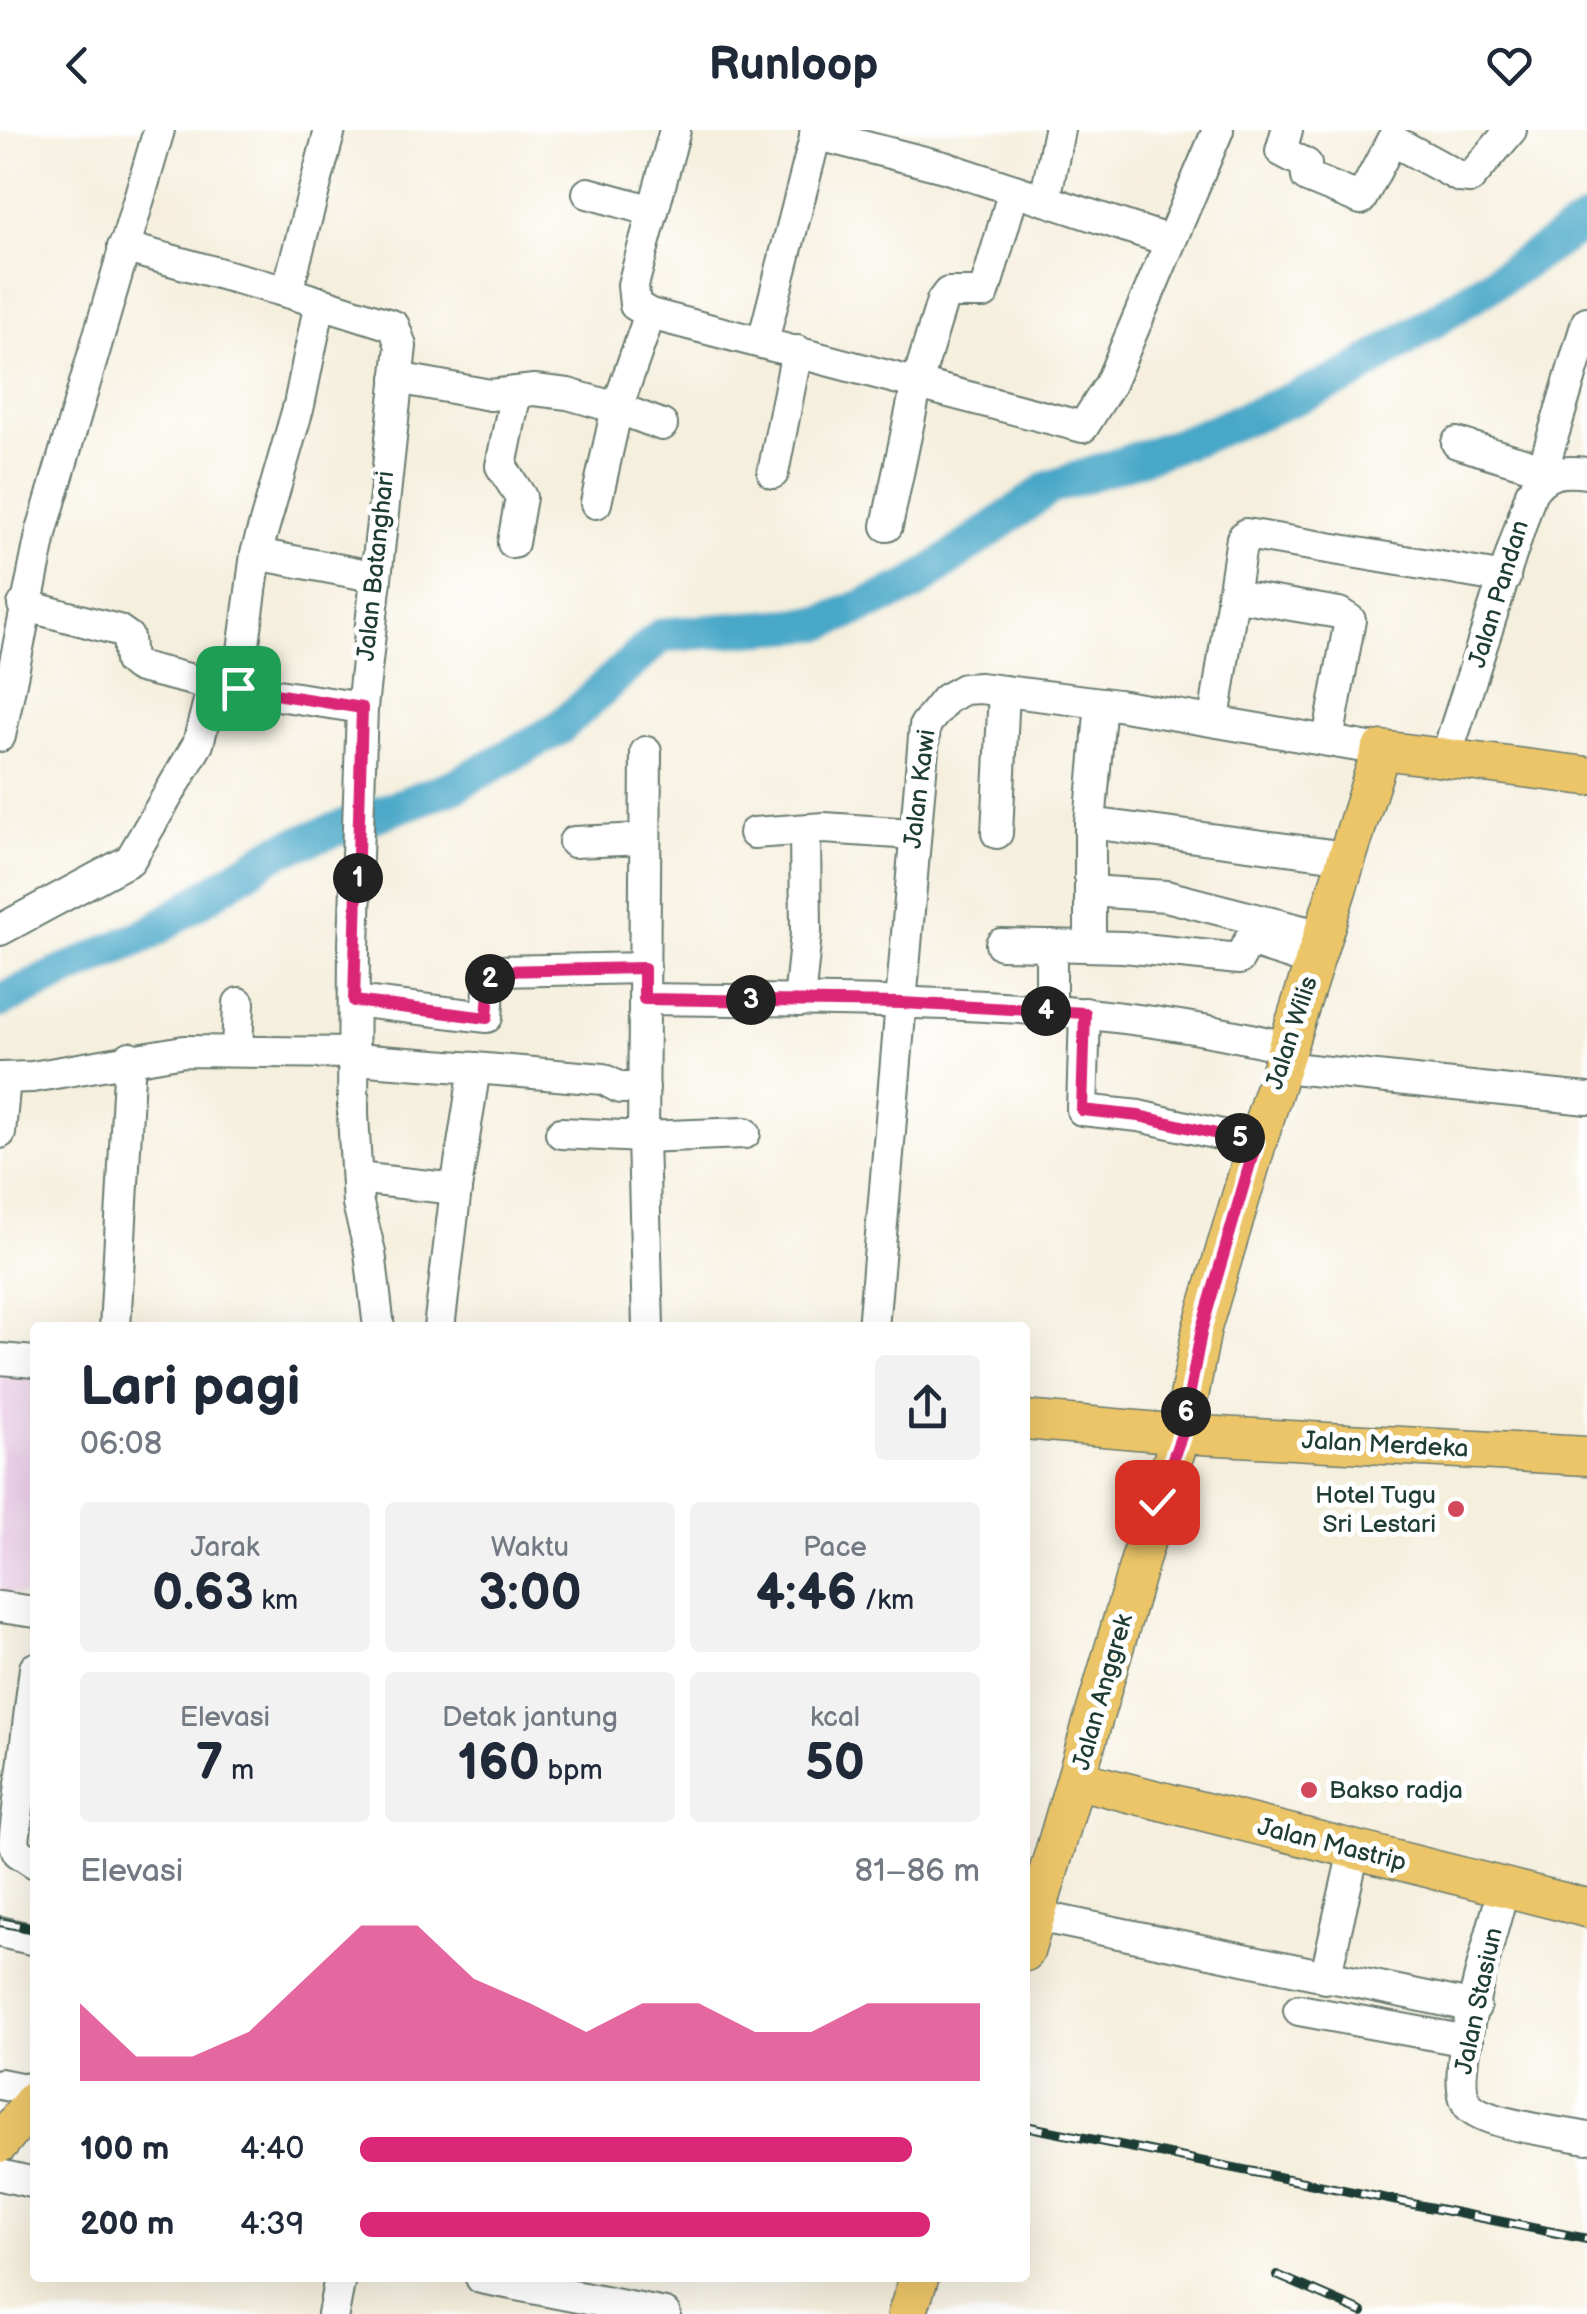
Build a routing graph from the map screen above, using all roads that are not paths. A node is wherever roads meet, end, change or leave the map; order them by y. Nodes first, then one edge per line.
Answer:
1 (159, 130) edge
2 (330, 130) edge
3 (675, 130) edge
4 (1059, 130) edge
5 (1218, 130) edge
6 (1287, 130) edge
7 (1512, 130) edge
8 (816, 132) edge
9 (1014, 190) junction
10 (588, 193) dead end
11 (1044, 200) junction
12 (653, 211) junction
13 (1170, 240) junction
14 (123, 247) junction
15 (287, 292) junction
16 (320, 302) junction
17 (650, 314) junction
18 (1587, 322) edge
19 (763, 342) junction
20 (797, 351) junction
21 (412, 381) junction
22 (917, 383) junction
23 (503, 393) junction
24 (617, 408) junction
25 (662, 424) dead end
26 (1456, 443) dead end
27 (1587, 472) edge
28 (773, 473) dead end
29 (1542, 474) junction
30 (596, 502) dead end
31 (887, 526) dead end
32 (514, 543) dead end
33 (256, 554) junction
34 (374, 576) junction
35 (1505, 578) junction
36 (1232, 596) junction
37 (24, 605) junction
38 (225, 687) junction
39 (1004, 691) junction
40 (1101, 703) junction
41 (362, 708) junction
42 (1214, 720) junction
43 (0, 736) edge
44 (1328, 740) junction
45 (1381, 750) junction
46 (646, 752) dead end
47 (1446, 757) junction
48 (1587, 776) edge
49 (1090, 823) junction
50 (805, 830) junction
51 (754, 833) dead end
52 (913, 834) junction
53 (996, 834) dead end
54 (645, 839) junction
55 (574, 842) dead end
56 (1347, 857) junction
57 (1090, 892) junction
58 (0, 930) edge
59 (1001, 944) dead end
60 (1051, 945) junction
61 (1090, 946) junction
62 (1318, 949) junction
63 (644, 968) junction
64 (644, 999) junction
65 (354, 1001) junction
66 (799, 1001) junction
67 (239, 1003) dead end
68 (902, 1003) junction
69 (1051, 1011) junction
70 (1085, 1013) junction
71 (487, 1018) junction
72 (237, 1050) junction
73 (354, 1056) junction
74 (130, 1057) junction
75 (1286, 1058) junction
76 (478, 1068) junction
77 (2, 1078) edge
78 (644, 1088) junction
79 (1587, 1099) edge
80 (0, 1133) edge
81 (561, 1133) dead end
82 (745, 1133) dead end
83 (643, 1137) junction
84 (1256, 1143) junction
85 (357, 1178) junction
86 (456, 1189) junction
87 (115, 1322) edge
88 (377, 1322) edge
89 (441, 1322) edge
90 (648, 1322) edge
91 (874, 1322) edge
92 (0, 1359) edge
93 (30, 1362) edge
94 (1030, 1420) edge
95 (1182, 1434) junction
96 (1587, 1456) edge
97 (0, 1606) edge
98 (30, 1611) edge
99 (30, 1692) edge
100 (1078, 1780) junction
101 (9, 1791) edge
102 (1354, 1851) junction
103 (30, 1860) edge
104 (1503, 1890) junction
105 (1587, 1908) edge
106 (1037, 1916) junction
107 (0, 1932) edge
108 (1030, 1937) edge
109 (30, 1939) edge
110 (1325, 1978) junction
111 (1475, 2007) junction
112 (1299, 2010) dead end
113 (1467, 2041) junction
114 (0, 2084) edge
115 (30, 2089) edge
116 (30, 2105) edge
117 (1587, 2138) edge
118 (0, 2143) edge
119 (0, 2175) edge
120 (30, 2181) edge
121 (339, 2282) edge
122 (502, 2282) edge
123 (918, 2282) edge
124 (333, 2314) edge
125 (665, 2314) edge
126 (907, 2314) edge

1 - 14 street
2 - 15 street
3 - 12 street
4 - 11 street
5 - 13 street
6 - 7 street
8 - 9 street
8 - 19 street
9 - 11 street
9 - 22 street
10 - 12 street
11 - 13 street
12 - 17 street
13 - 22 street
14 - 15 street, Jalan Batanghari
14 - 37 street
15 - 16 street, Jalan Batanghari
16 - 21 street, Jalan Batanghari
16 - 33 street
17 - 19 street
17 - 24 street
18 - 29 street, Jalan Pandan
19 - 20 street
20 - 22 street
20 - 28 street
21 - 23 street
21 - 34 street, Jalan Batanghari
22 - 31 street
23 - 24 street
23 - 32 street
24 - 25 street
24 - 30 street
26 - 29 street
27 - 29 street
29 - 35 street, Jalan Pandan
33 - 34 street
33 - 38 street
34 - 41 street, Jalan Batanghari
35 - 36 street
35 - 47 street, Jalan Pandan
36 - 42 street
36 - 44 street
37 - 38 street
37 - 43 street
38 - 41 street
38 - 58 street
39 - 40 street, Jalan Kawi
39 - 52 street, Jalan Kawi
39 - 53 street
40 - 42 street, Jalan Kawi
40 - 49 street
41 - 65 street, Jalan Batanghari
42 - 44 street, Jalan Kawi
44 - 45 street, Jalan Kawi
45 - 47 main road
45 - 56 main road, Jalan Wilis
46 - 54 street
47 - 48 main road
49 - 56 street
49 - 57 street
50 - 51 street
50 - 52 street
50 - 66 street
52 - 68 street, Jalan Kawi
54 - 55 street
54 - 63 street
56 - 62 main road, Jalan Wilis
57 - 61 street
57 - 62 street
59 - 60 street
60 - 61 street
60 - 69 street
61 - 62 street
62 - 75 main road, Jalan Wilis
63 - 64 street
63 - 71 street
64 - 66 street
64 - 78 street
65 - 71 street
65 - 73 street, Jalan Batanghari
66 - 68 street
67 - 72 street
68 - 69 street
68 - 91 street, Jalan Kawi
69 - 70 street
70 - 75 street
70 - 84 street
71 - 76 street
72 - 73 street
72 - 74 street
73 - 76 street
73 - 85 street, Jalan Batanghari
74 - 77 street
74 - 87 street
75 - 79 street
75 - 84 main road, Jalan Wilis
76 - 78 street
76 - 86 street
77 - 80 street
78 - 83 street
81 - 83 street
82 - 83 street
83 - 90 street
84 - 95 main road, Jalan Wilis
85 - 86 street
85 - 88 street, Jalan Batanghari
86 - 89 street
92 - 93 street
94 - 95 main road, Jalan Merdeka
95 - 96 main road, Jalan Merdeka
95 - 100 main road, Jalan Anggrek
97 - 98 street
99 - 101 street
100 - 102 main road, Jalan Mastrip
100 - 106 main road, Jalan Anggrek
101 - 103 street
102 - 104 main road, Jalan Mastrip
102 - 110 street
104 - 105 main road, Jalan Mastrip
104 - 111 street, Jalan Stasiun
106 - 108 main road, Jalan Anggrek
106 - 110 street
107 - 109 street
110 - 111 street
111 - 113 street, Jalan Stasiun
112 - 113 street
113 - 117 street, Jalan Stasiun
114 - 115 street
116 - 118 main road
119 - 120 street
121 - 124 street
122 - 125 street
123 - 126 main road

